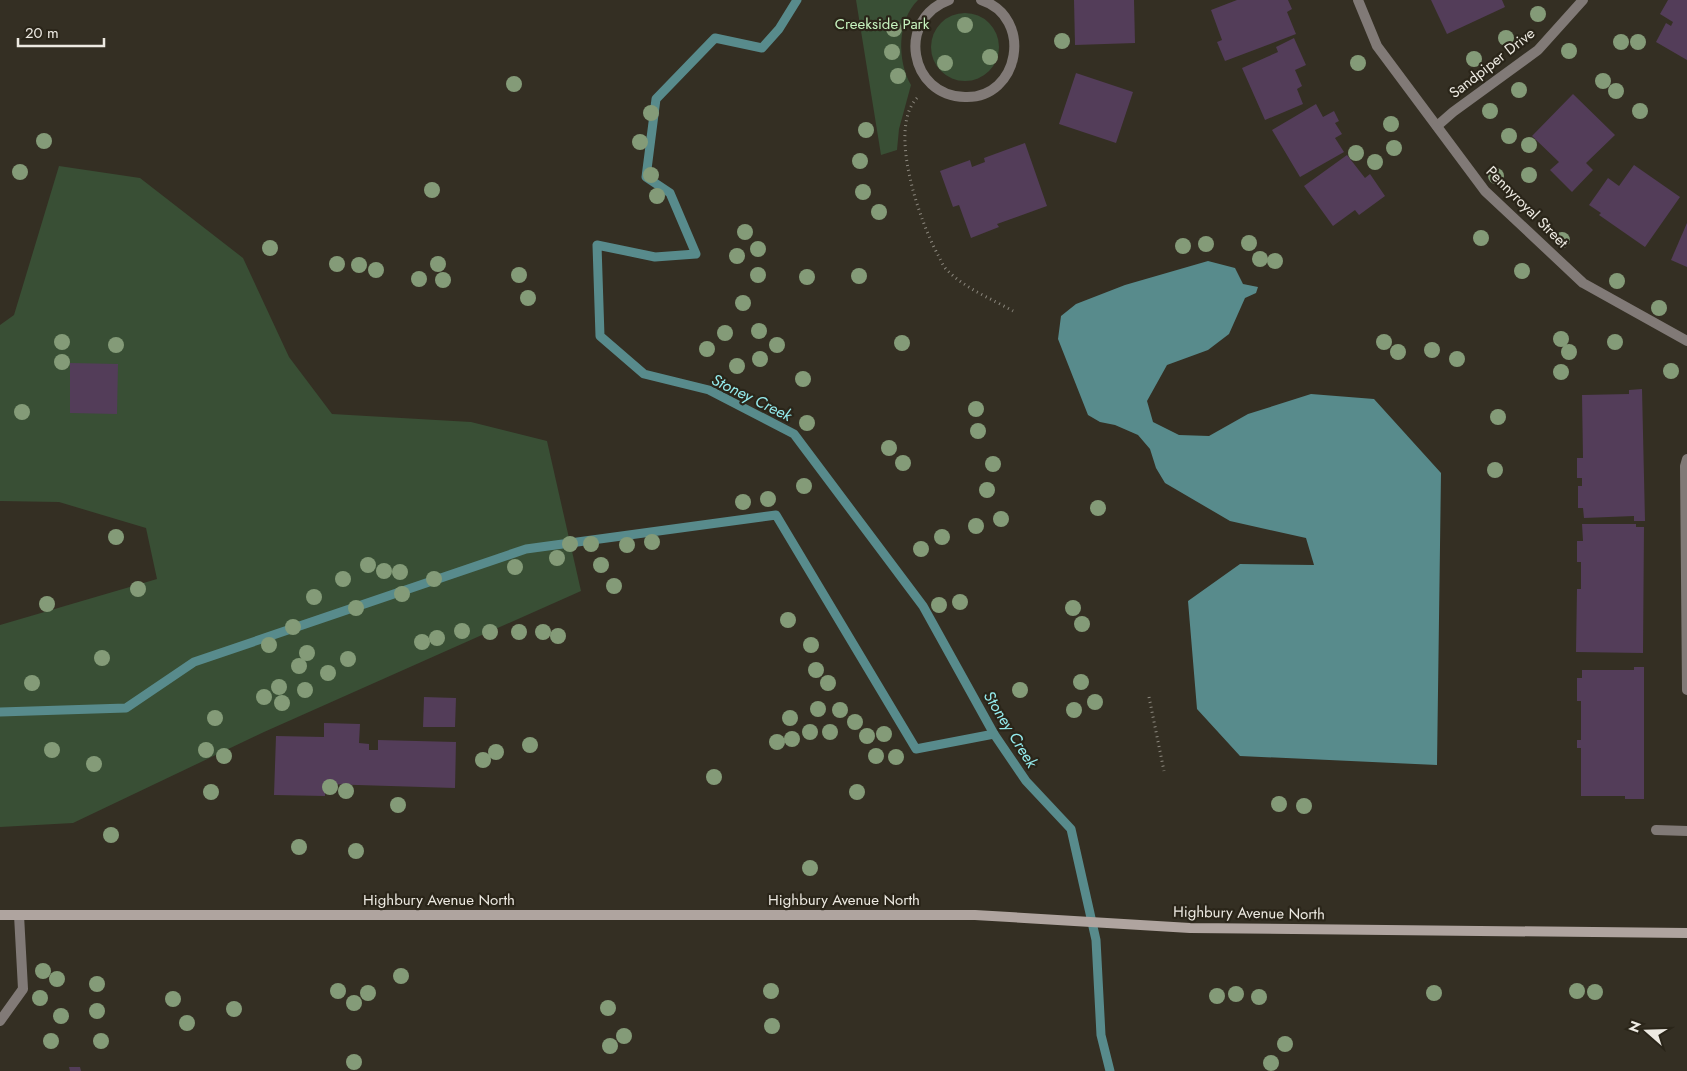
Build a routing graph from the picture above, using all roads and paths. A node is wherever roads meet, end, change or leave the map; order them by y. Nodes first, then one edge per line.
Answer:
1 (949, 0) edge
2 (981, 0) edge
3 (1358, 0) edge
4 (1583, 0) edge
5 (934, 88) junction
6 (1437, 126) junction
7 (1014, 311) dead end
8 (1687, 341) edge
9 (1687, 459) edge
10 (1687, 690) edge
11 (1149, 697) dead end
12 (1164, 771) dead end
13 (1656, 830) dead end
14 (1687, 831) edge
15 (0, 915) edge
16 (19, 915) junction
17 (1687, 933) edge
18 (0, 1021) edge

1 - 5 street
2 - 5 street
3 - 6 street, Pennyroyal Street
4 - 6 street, Sandpiper Drive
5 - 7 path
6 - 8 street, Pennyroyal Street
9 - 10 street
11 - 12 path
13 - 14 street
15 - 16 main road, Highbury Avenue North
16 - 17 main road, Highbury Avenue North
16 - 18 street

